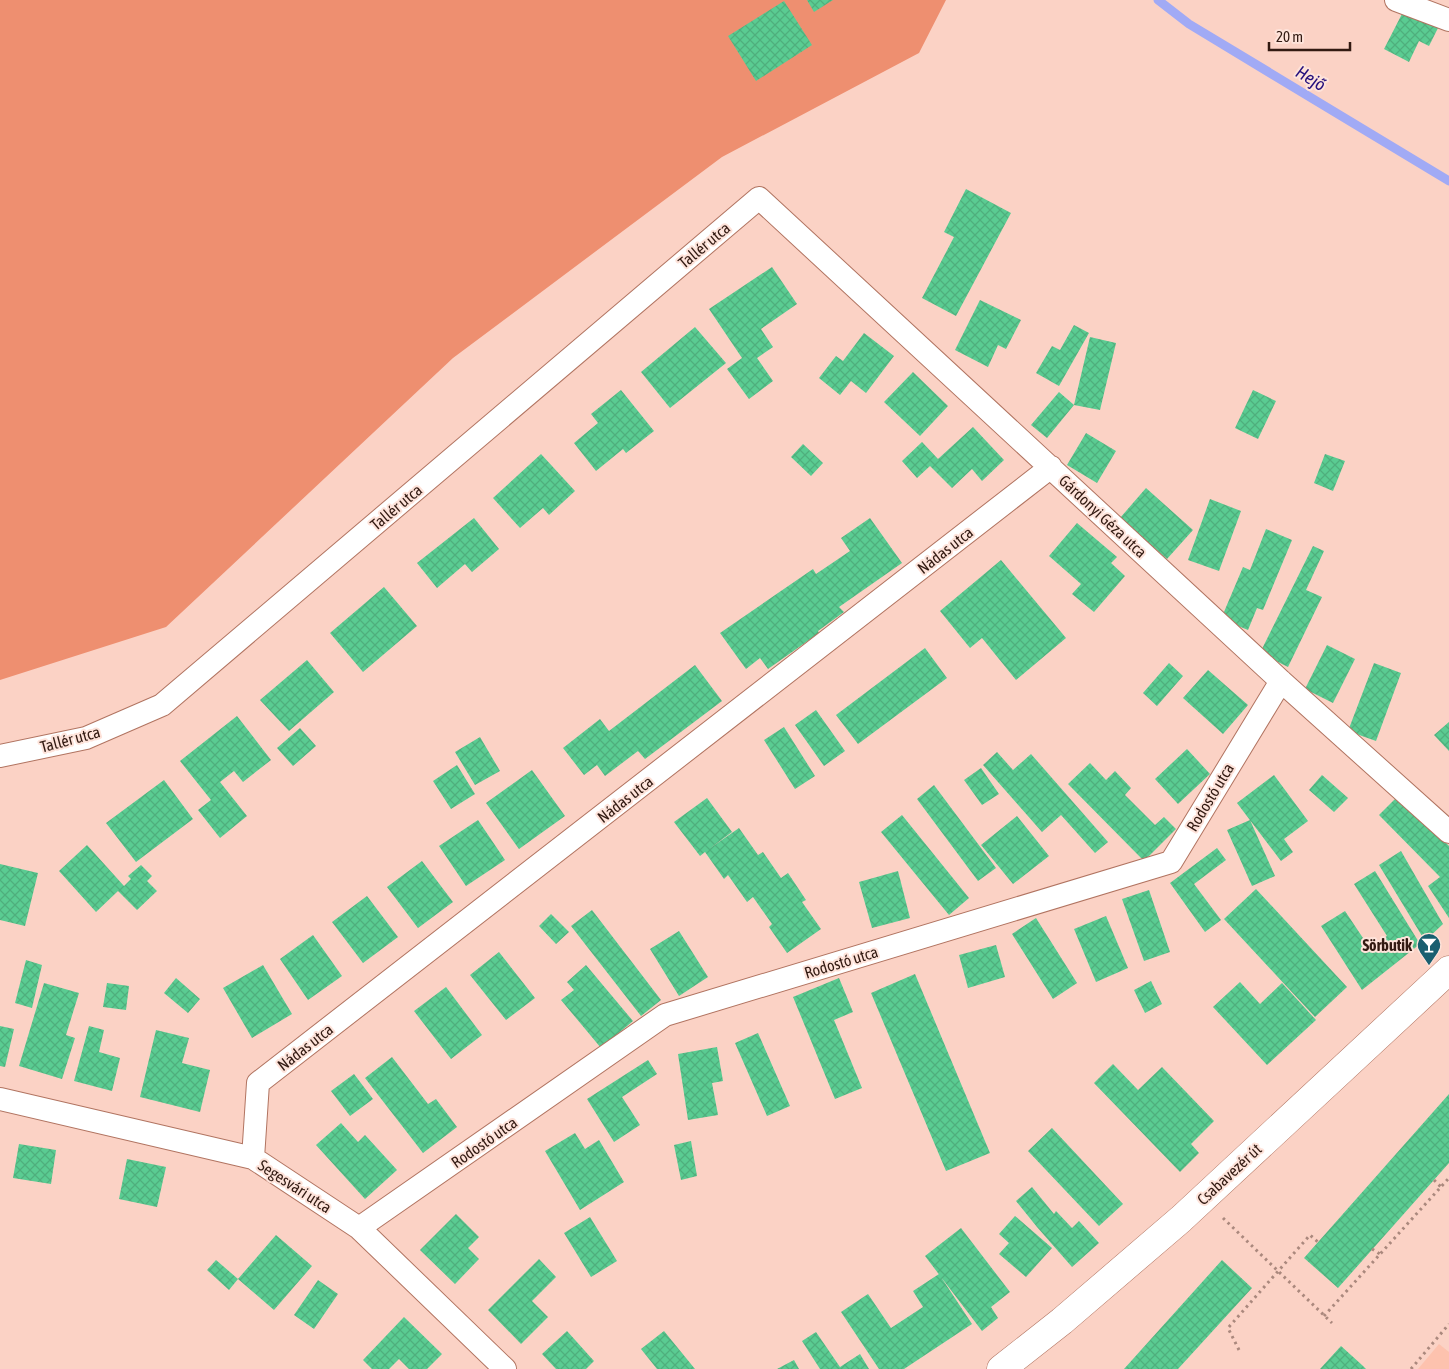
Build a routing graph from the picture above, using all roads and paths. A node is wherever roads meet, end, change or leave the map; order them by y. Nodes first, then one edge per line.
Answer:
1 (1396, 0) edge
2 (1449, 20) edge
3 (759, 198) joint
4 (1051, 468) junction
5 (1282, 681) junction
6 (0, 756) edge
7 (1449, 832) edge
8 (1449, 970) edge
9 (0, 1099) edge
10 (253, 1158) junction
11 (1449, 1178) edge
12 (1434, 1180) dead end
13 (1441, 1187) junction
14 (1203, 1198) junction
15 (359, 1228) junction
16 (1318, 1242) dead end
17 (1372, 1249) dead end
18 (1380, 1254) junction
19 (1279, 1272) junction
20 (1324, 1316) junction
21 (1332, 1323) dead end
22 (1449, 1324) edge
23 (1239, 1350) dead end
24 (505, 1369) edge
25 (1001, 1369) edge
26 (1411, 1369) edge

1 - 2 street
3 - 4 street, Gárdonyi Géza utca
3 - 6 street, Tallér utca
4 - 5 street, Gárdonyi Géza utca
4 - 10 street, Nádas utca
5 - 7 street, Gárdonyi Géza utca
5 - 15 street, Rodostó utca
8 - 14 main road, Csabavezér út
9 - 10 street, Segesvári utca
10 - 15 street, Segesvári utca
11 - 13 path
12 - 13 path
13 - 18 path
14 - 19 path
14 - 25 main road, Csabavezér út
15 - 24 street, Segesvári utca
16 - 19 path
17 - 18 path
18 - 20 path
19 - 20 path
19 - 23 path
20 - 21 path
22 - 26 path

